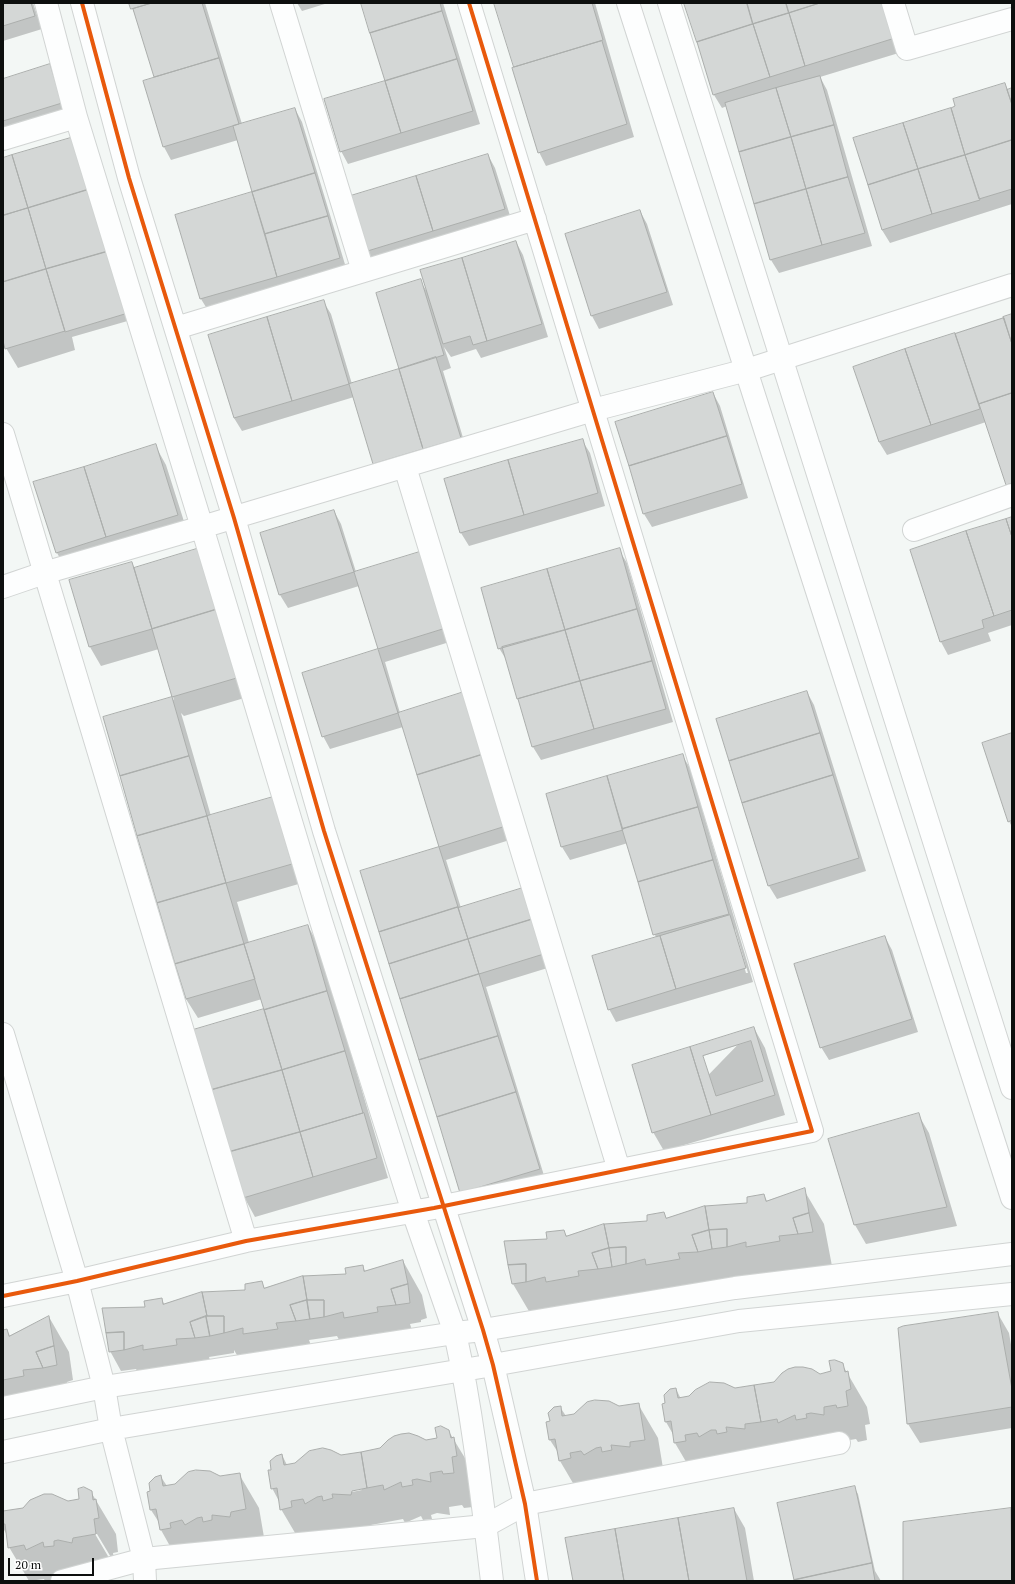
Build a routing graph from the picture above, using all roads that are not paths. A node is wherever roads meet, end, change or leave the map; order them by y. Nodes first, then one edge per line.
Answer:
1 (46, 3) edge
2 (82, 3) edge
3 (281, 3) edge
4 (469, 3) edge
5 (628, 3) edge
6 (669, 3) edge
7 (893, 3) edge
8 (1012, 19) edge
9 (76, 118) junction
10 (3, 139) edge
11 (535, 219) junction
12 (363, 271) junction
13 (1012, 285) edge
14 (176, 328) junction
15 (782, 359) junction
16 (746, 370) junction
17 (593, 410) junction
18 (3, 434) edge
19 (405, 467) junction
20 (1012, 495) edge
21 (234, 518) junction
22 (202, 527) junction
23 (914, 530) dead end
24 (44, 573) junction
25 (3, 587) edge
26 (3, 1034) edge
27 (1012, 1088) edge
28 (619, 1170) junction
29 (1012, 1198) edge
30 (444, 1205) junction
31 (413, 1212) junction
32 (246, 1241) junction
33 (1012, 1254) edge
34 (77, 1281) junction
35 (1012, 1294) edge
36 (3, 1296) edge
37 (483, 1330) junction
38 (455, 1334) junction
39 (493, 1366) junction
40 (463, 1370) junction
41 (104, 1387) junction
42 (3, 1408) edge
43 (111, 1429) junction
44 (839, 1443) dead end
45 (3, 1452) edge
46 (525, 1504) junction
47 (485, 1526) junction
48 (144, 1560) junction
49 (62, 1581) edge
50 (146, 1581) edge
51 (492, 1581) edge
52 (537, 1581) edge

1 - 9 street
2 - 14 street
3 - 12 street
4 - 11 street
5 - 16 street
6 - 15 street
7 - 8 street
9 - 10 street
9 - 22 street
11 - 12 street
11 - 17 street
12 - 14 street
13 - 15 street
14 - 21 street
15 - 16 street
15 - 27 street
16 - 17 street
16 - 29 street
17 - 19 street
17 - 28 street
18 - 24 street
19 - 21 street
19 - 28 street
20 - 23 street
21 - 22 street
21 - 30 street
22 - 24 street
22 - 31 street
24 - 25 street
24 - 32 street
26 - 34 street
28 - 30 street
30 - 31 street
30 - 37 street
31 - 32 street
31 - 38 street
32 - 34 street
33 - 37 street
34 - 36 street
34 - 41 street
35 - 39 street
37 - 38 street
37 - 39 street
38 - 40 street
38 - 41 street
39 - 40 street
39 - 46 street
40 - 43 street
40 - 47 street
41 - 42 street
41 - 43 street
43 - 45 street
43 - 48 street
44 - 46 street
46 - 47 street
46 - 52 street
47 - 48 street
47 - 51 street
48 - 49 street
48 - 50 street

